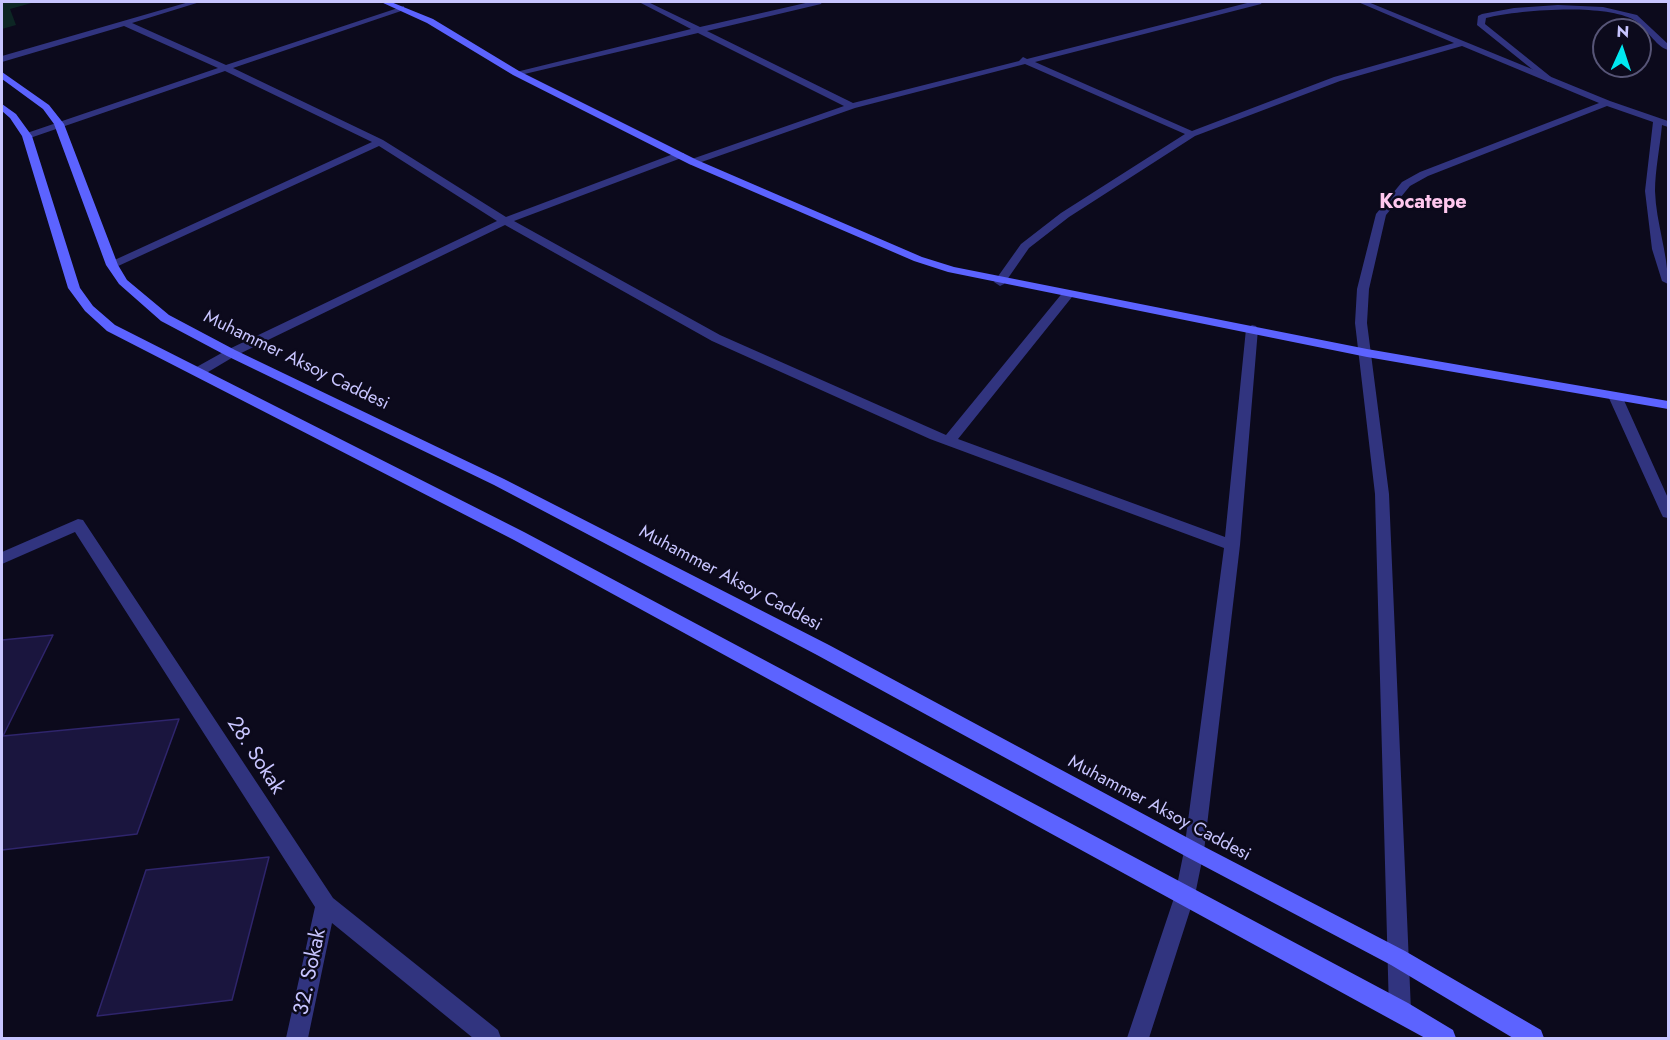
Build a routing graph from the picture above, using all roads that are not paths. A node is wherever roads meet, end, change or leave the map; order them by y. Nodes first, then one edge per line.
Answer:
1 (196, 2) edge
2 (385, 2) edge
3 (643, 2) edge
4 (818, 2) edge
5 (1258, 2) edge
6 (1362, 2) edge
7 (401, 8) junction
8 (124, 23) junction
9 (697, 28) junction
10 (1464, 44) junction
11 (1668, 48) edge
12 (2, 59) edge
13 (1023, 60) junction
14 (225, 70) junction
15 (516, 73) junction
16 (2, 75) edge
17 (1548, 79) junction
18 (1607, 103) junction
19 (852, 105) junction
20 (2, 107) edge
21 (1663, 123) edge
22 (59, 124) junction
23 (1192, 134) junction
24 (27, 136) junction
25 (380, 142) junction
26 (680, 155) junction
27 (693, 162) junction
28 (505, 220) junction
29 (112, 264) junction
30 (1668, 281) edge
31 (1000, 282) junction
32 (1068, 294) junction
33 (1252, 329) junction
34 (231, 353) junction
35 (1367, 353) junction
36 (198, 372) junction
37 (1615, 396) junction
38 (1668, 405) edge
39 (949, 441) junction
40 (1668, 513) edge
41 (1232, 545) junction
42 (2, 558) edge
43 (1194, 851) junction
44 (1185, 895) junction
45 (326, 905) junction
46 (1398, 958) junction
47 (1400, 1011) junction
48 (297, 1038) edge
49 (490, 1038) edge
50 (1138, 1038) edge
51 (1445, 1038) edge
52 (1533, 1038) edge

1 - 8 street
2 - 7 main road
3 - 9 street
4 - 9 street
5 - 13 street
6 - 10 street
7 - 14 street
7 - 15 main road
8 - 12 street
8 - 14 street
9 - 15 street
9 - 19 street
10 - 17 street
10 - 23 street
11 - 17 street
13 - 19 street
13 - 23 street
14 - 22 street
14 - 25 street
15 - 26 main road
16 - 22 main road, Muhammer Aksoy Caddesi
17 - 18 street
18 - 21 street
18 - 35 street
19 - 27 street
20 - 24 main road
21 - 30 street
22 - 24 street
22 - 29 main road, Muhammer Aksoy Caddesi
23 - 31 street
24 - 36 main road
25 - 28 street
25 - 29 street
26 - 27 main road
26 - 28 street
27 - 31 main road
28 - 34 street
28 - 39 street
29 - 34 main road, Muhammer Aksoy Caddesi
31 - 32 main road
32 - 33 main road
32 - 39 street
33 - 35 main road
33 - 41 street
34 - 36 street
34 - 43 main road, Muhammer Aksoy Caddesi
35 - 37 main road
35 - 46 street
36 - 44 main road
37 - 38 main road
37 - 40 street
39 - 41 street
41 - 43 street
42 - 45 street, 28. Sokak
43 - 44 street
43 - 46 main road, Muhammer Aksoy Caddesi
44 - 47 main road
44 - 50 street
45 - 48 street, 32. Sokak
45 - 49 street, 28. Sokak
46 - 47 street
46 - 52 main road, Muhammer Aksoy Caddesi
47 - 51 main road

